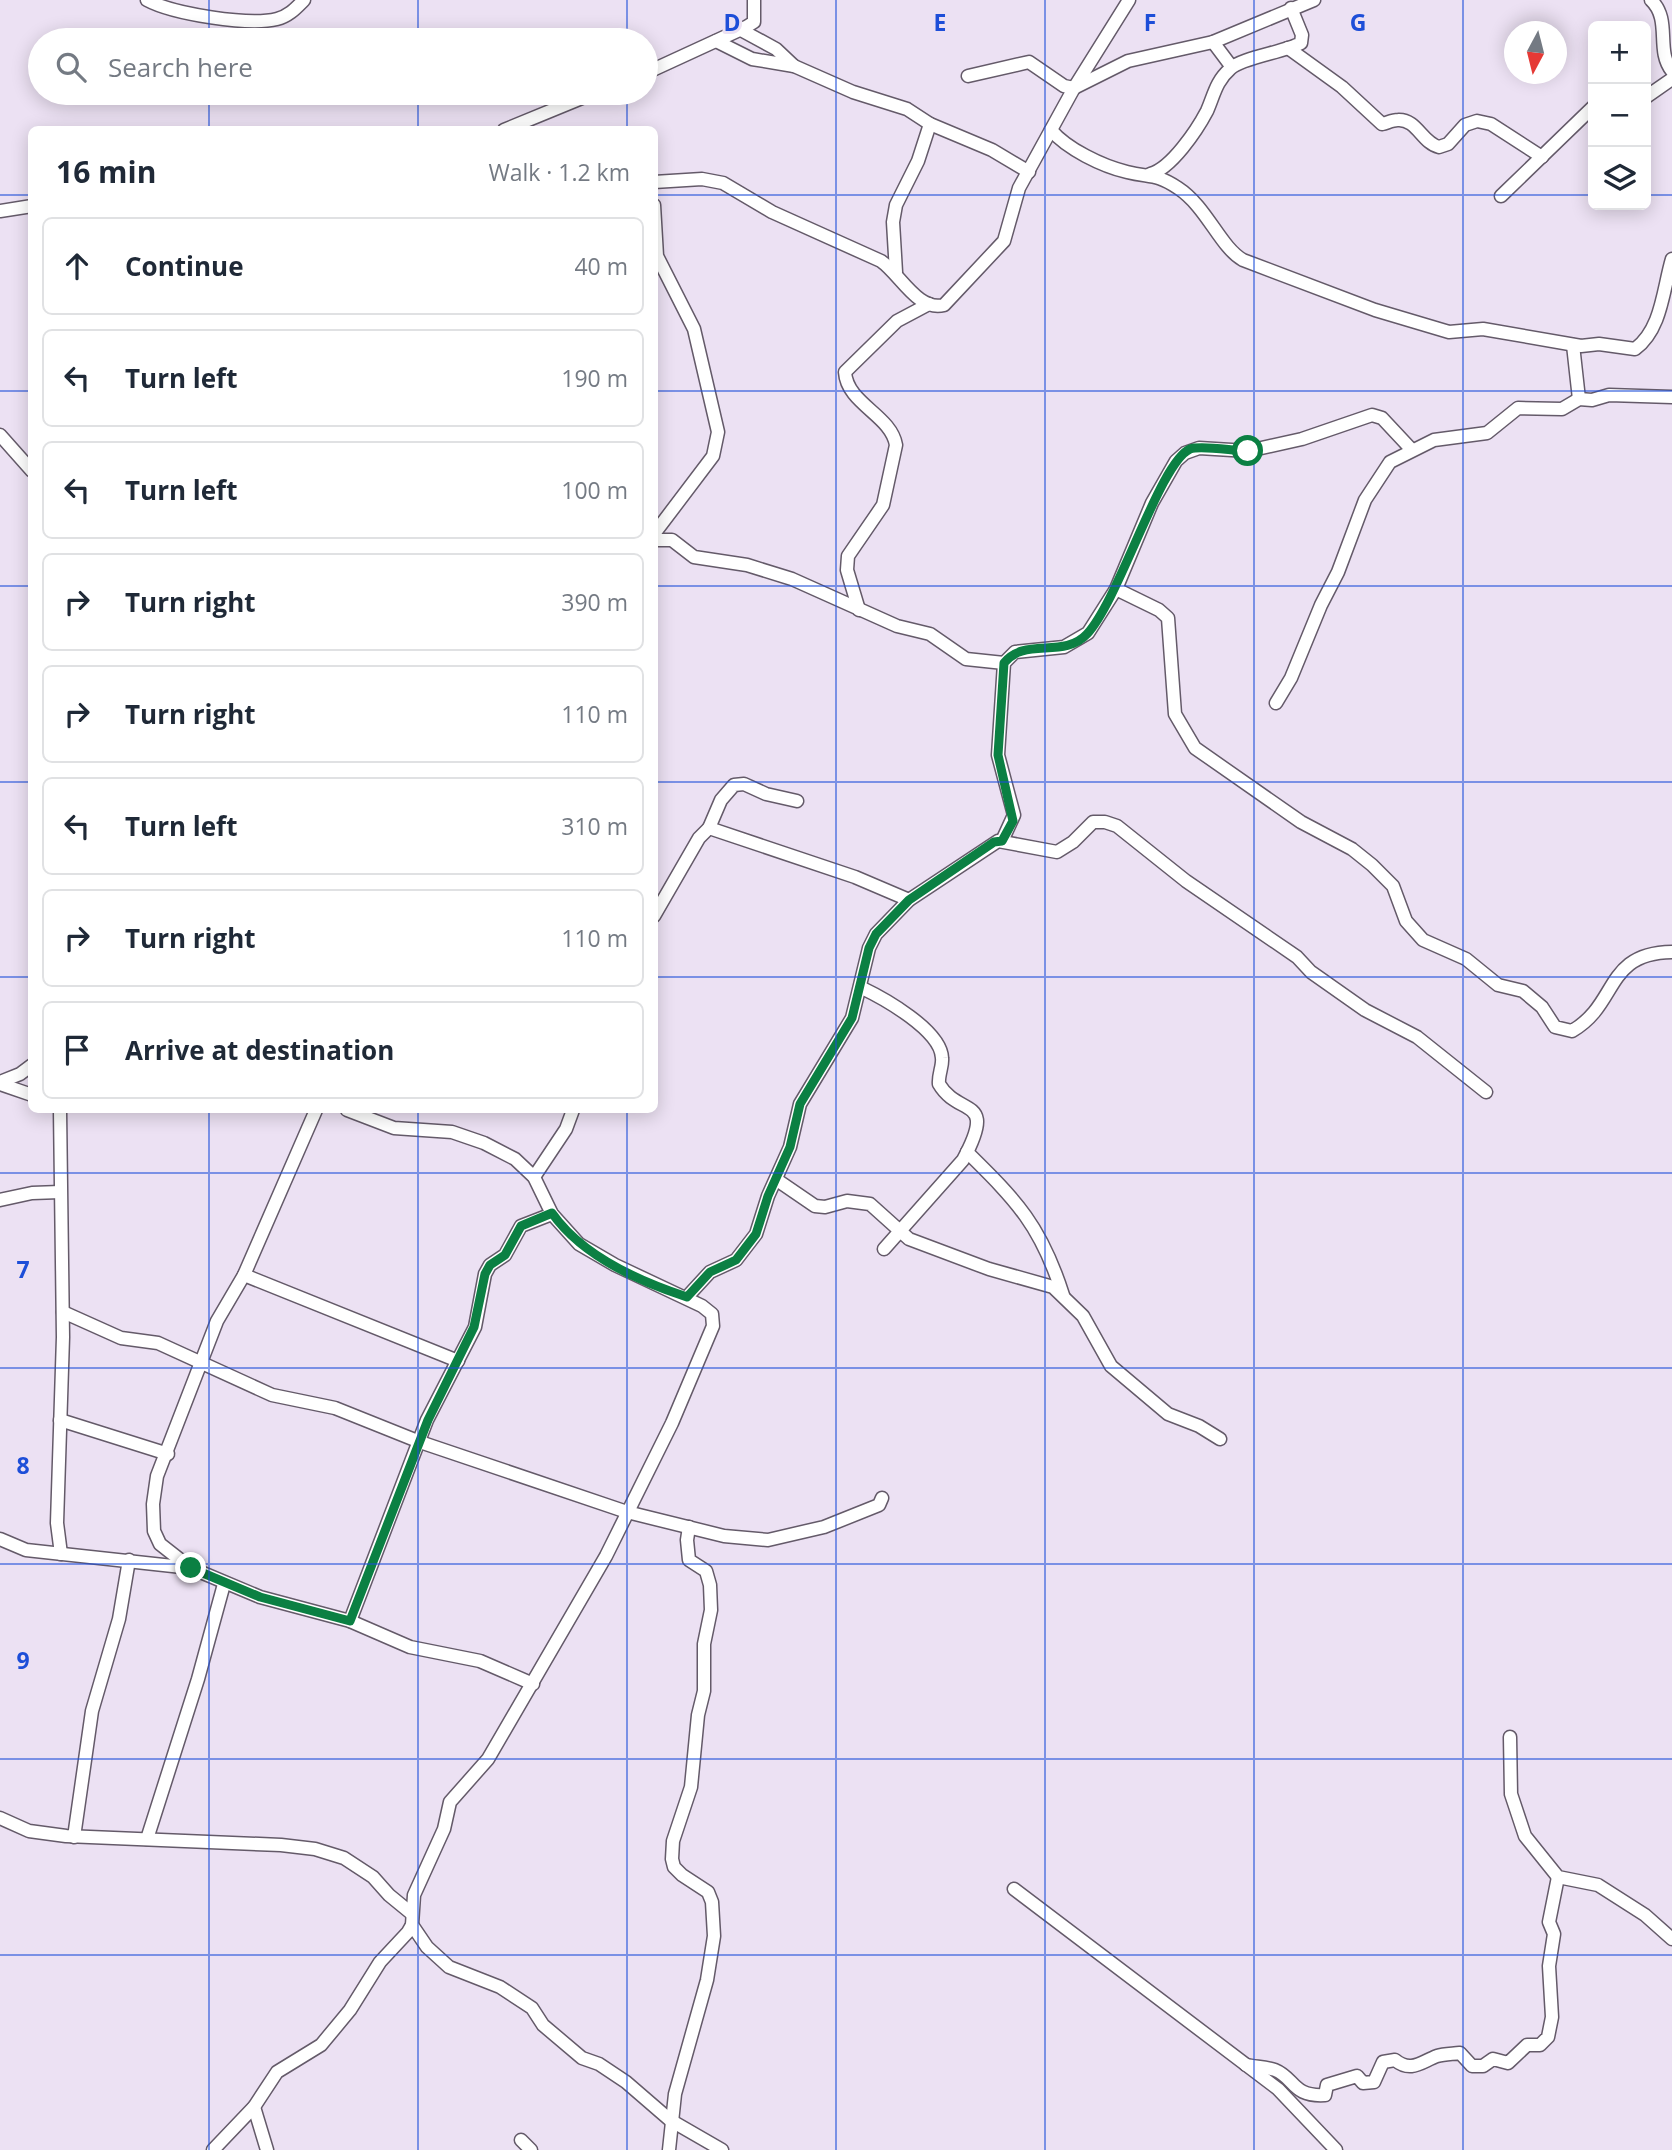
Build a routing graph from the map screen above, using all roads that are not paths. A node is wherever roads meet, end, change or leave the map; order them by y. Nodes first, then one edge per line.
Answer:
1 (147, 0) edge
2 (304, 0) edge
3 (754, 0) edge
4 (1129, 0) edge
5 (1314, 0) edge
6 (1651, 0) edge
7 (1291, 8) junction
8 (1667, 19) edge
9 (741, 30) junction
10 (716, 41) junction
11 (1213, 42) junction
12 (1288, 48) junction
13 (794, 66) junction
14 (1231, 66) junction
15 (658, 68) edge
16 (1672, 71) edge
17 (968, 76) dead end
18 (1672, 79) edge
19 (1074, 88) junction
20 (1651, 93) edge
21 (565, 105) edge
22 (1588, 112) edge
23 (930, 124) junction
24 (514, 126) edge
25 (1051, 130) junction
26 (1542, 157) junction
27 (1030, 172) junction
28 (1150, 174) junction
29 (658, 183) edge
30 (1501, 196) dead end
31 (28, 209) edge
32 (0, 211) edge
33 (658, 258) edge
34 (1672, 259) edge
35 (896, 272) junction
36 (929, 304) junction
37 (1573, 345) junction
38 (1672, 397) edge
39 (1578, 400) junction
40 (0, 435) edge
41 (1411, 449) junction
42 (28, 466) edge
43 (658, 529) edge
44 (658, 540) edge
45 (1116, 589) junction
46 (859, 610) junction
47 (1004, 663) junction
48 (1276, 703) dead end
49 (797, 801) dead end
50 (709, 828) junction
51 (1002, 841) junction
52 (909, 900) junction
53 (658, 906) edge
54 (1672, 952) edge
55 (862, 988) junction
56 (28, 1068) edge
57 (0, 1083) edge
58 (1486, 1092) dead end
59 (28, 1094) edge
60 (60, 1113) edge
61 (315, 1113) edge
62 (354, 1113) edge
63 (572, 1113) edge
64 (967, 1152) junction
65 (534, 1177) junction
66 (777, 1180) junction
67 (61, 1192) junction
68 (0, 1200) edge
69 (552, 1213) junction
70 (898, 1233) junction
71 (884, 1249) dead end
72 (244, 1275) junction
73 (1063, 1296) junction
74 (687, 1297) junction
75 (63, 1312) junction
76 (458, 1361) junction
77 (203, 1363) junction
78 (60, 1420) junction
79 (1220, 1439) dead end
80 (420, 1442) junction
81 (168, 1454) junction
82 (882, 1498) dead end
83 (627, 1512) junction
84 (690, 1527) junction
85 (0, 1539) edge
86 (160, 1544) junction
87 (61, 1554) junction
88 (130, 1560) junction
89 (155, 1563) junction
90 (191, 1568) junction
91 (224, 1584) junction
92 (350, 1621) junction
93 (533, 1685) junction
94 (1510, 1737) dead end
95 (0, 1818) edge
96 (74, 1837) junction
97 (147, 1839) junction
98 (1558, 1877) junction
99 (1014, 1889) dead end
100 (411, 1919) junction
101 (1672, 1938) edge
102 (427, 1947) junction
103 (395, 1948) junction
104 (1246, 2065) junction
105 (254, 2106) junction
106 (670, 2120) junction
107 (521, 2140) dead end
108 (213, 2150) edge
109 (267, 2150) edge
110 (531, 2150) edge
111 (669, 2150) edge
112 (722, 2150) edge
113 (1336, 2150) edge

1 - 2 street
3 - 9 street
4 - 19 street
5 - 7 street
6 - 8 street
7 - 11 street
7 - 12 street
8 - 16 street
9 - 10 street
9 - 13 street
10 - 13 street
10 - 15 street
11 - 14 street
11 - 19 street
12 - 14 street
12 - 26 street
13 - 23 street
14 - 28 street
17 - 19 street
18 - 20 street
19 - 25 street
21 - 24 street
22 - 26 street
23 - 27 street
23 - 35 street
25 - 27 street
25 - 28 street
26 - 30 street
27 - 36 street
28 - 37 street
29 - 35 street
31 - 32 street
33 - 43 street
34 - 37 street
35 - 36 street
36 - 46 street
37 - 39 street
38 - 39 street
39 - 41 street
40 - 42 street
41 - 45 street
41 - 48 street
44 - 46 street
45 - 47 street
45 - 54 street
46 - 47 street
47 - 51 street
49 - 50 street
50 - 52 street
50 - 53 street
51 - 52 street
51 - 58 street
52 - 55 street
55 - 64 street
55 - 66 street
56 - 57 street
57 - 59 street
60 - 67 street
61 - 72 street
62 - 65 street
63 - 65 street
64 - 70 street
64 - 73 street
65 - 69 street
66 - 70 street
66 - 74 street
67 - 68 street
67 - 75 street
69 - 74 street
69 - 76 street
70 - 71 street
70 - 73 street
72 - 76 street
72 - 77 street
73 - 79 street
74 - 83 street
75 - 77 street
75 - 78 street
76 - 80 street
77 - 80 street
77 - 81 street
78 - 81 street
78 - 87 street
80 - 83 street
80 - 92 street
81 - 86 street
82 - 84 street
83 - 84 street
83 - 93 street
84 - 106 street
85 - 87 street
86 - 89 street
86 - 90 street
87 - 88 street
88 - 89 street
88 - 96 street
89 - 90 street
90 - 91 street
91 - 92 street
91 - 97 street
92 - 93 street
93 - 100 street
94 - 98 street
95 - 96 street
96 - 97 street
97 - 100 street
98 - 101 street
98 - 104 street
99 - 104 street
100 - 102 street
100 - 103 street
102 - 103 street
102 - 106 street
103 - 105 street
104 - 113 street
105 - 108 street
105 - 109 street
106 - 111 street
106 - 112 street
107 - 110 street

